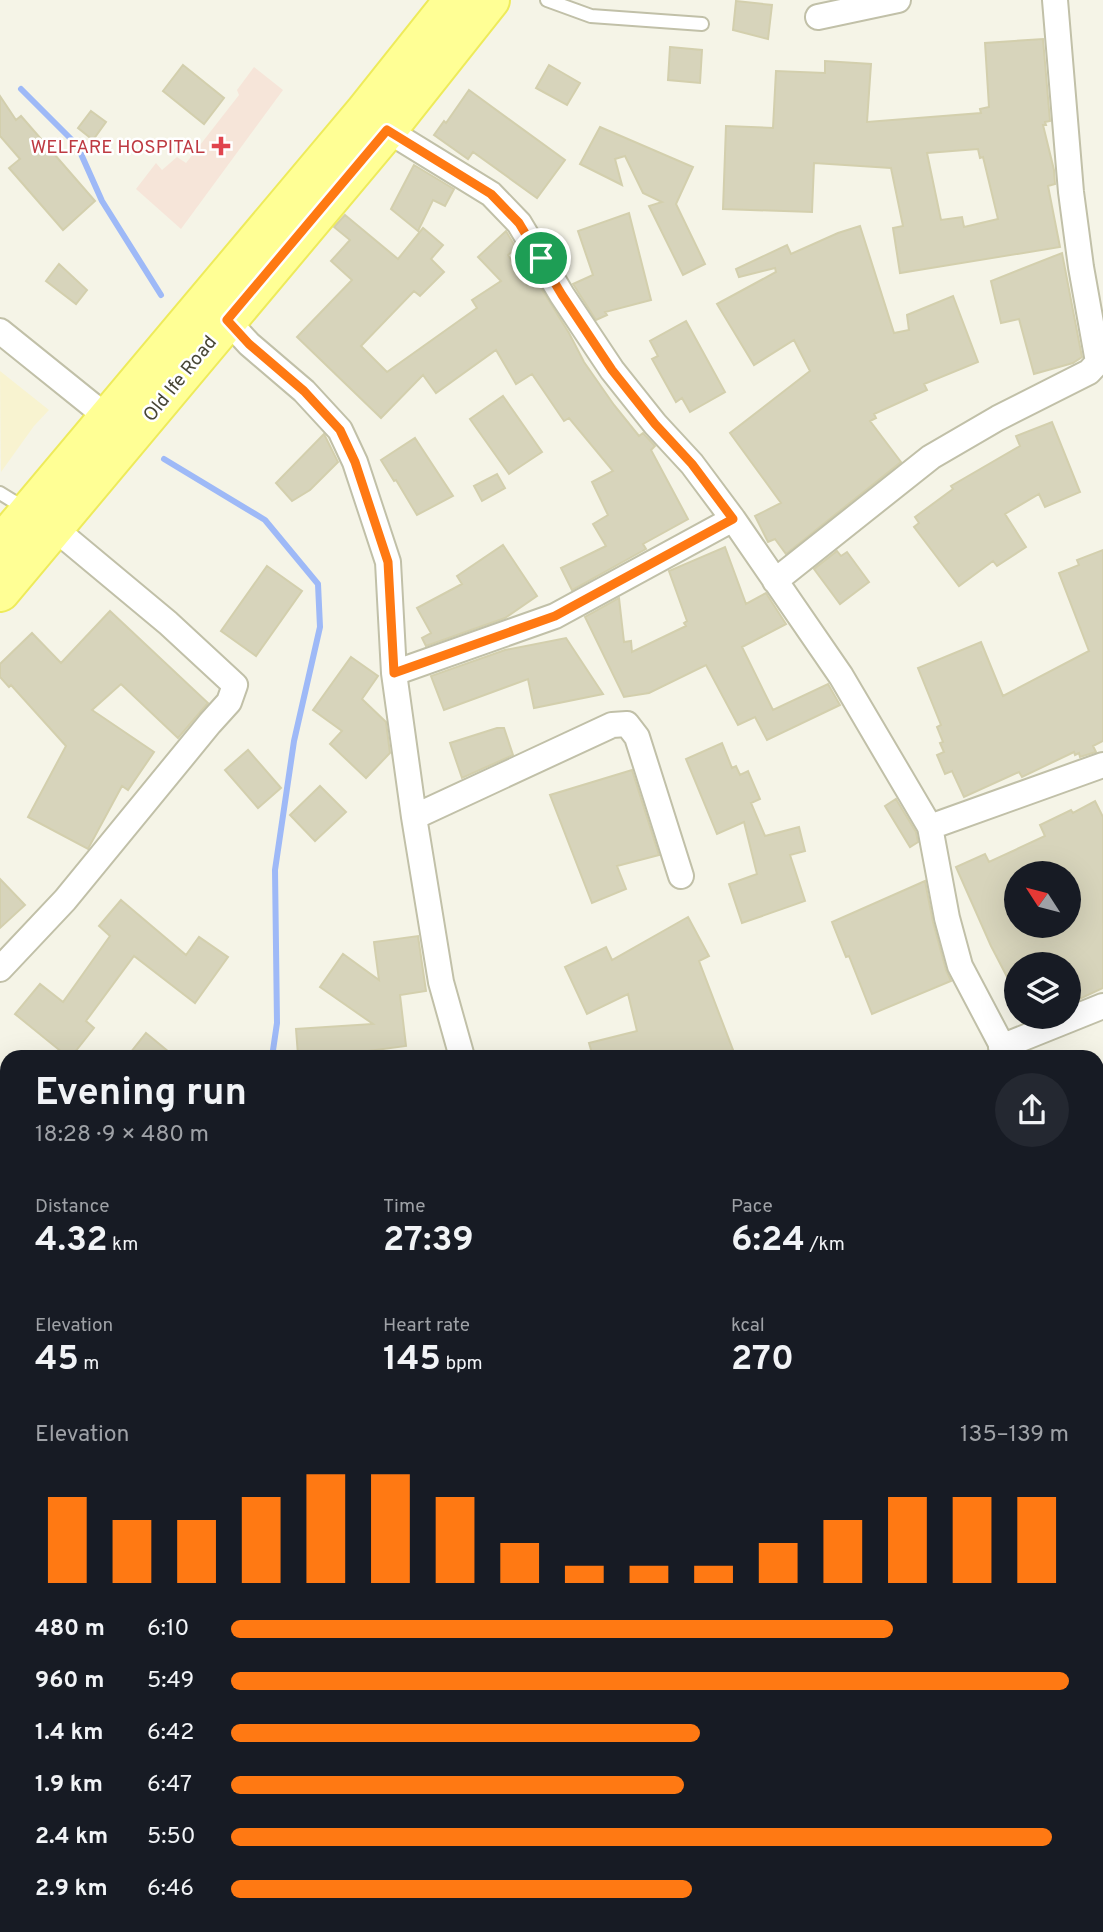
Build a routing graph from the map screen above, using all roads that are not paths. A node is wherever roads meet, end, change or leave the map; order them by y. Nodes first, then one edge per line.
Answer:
1 (454, 0) edge
2 (490, 0) edge
3 (547, 0) edge
4 (898, 0) edge
5 (1055, 0) edge
6 (818, 17) dead end
7 (702, 24) dead end
8 (387, 130) junction
9 (322, 184) junction
10 (227, 320) junction
11 (0, 331) edge
12 (1101, 361) edge
13 (108, 418) junction
14 (28, 511) edge
15 (733, 519) junction
16 (0, 546) edge
17 (775, 581) junction
18 (0, 592) edge
19 (394, 673) junction
20 (1103, 765) edge
21 (414, 817) junction
22 (930, 827) junction
23 (681, 876) dead end
24 (0, 969) edge
25 (1103, 1006) edge
26 (460, 1050) edge
27 (1004, 1050) edge
28 (1009, 1050) edge

1 - 9 main road, Old Ife Road
2 - 8 main road, Old Ife Road
3 - 7 lane
4 - 6 street
5 - 12 street
8 - 9 main road, Old Ife Road
8 - 15 street
9 - 10 main road, Old Ife Road
9 - 13 main road, Old Ife Road
10 - 14 main road, Old Ife Road
10 - 19 street
11 - 13 street
12 - 17 street
13 - 14 main road, Old Ife Road
14 - 16 main road, Old Ife Road
14 - 18 main road, Old Ife Road
14 - 24 street
15 - 17 street
15 - 19 street
17 - 22 street
19 - 21 street
20 - 22 street
21 - 23 street
21 - 26 street
22 - 27 street
25 - 28 street

